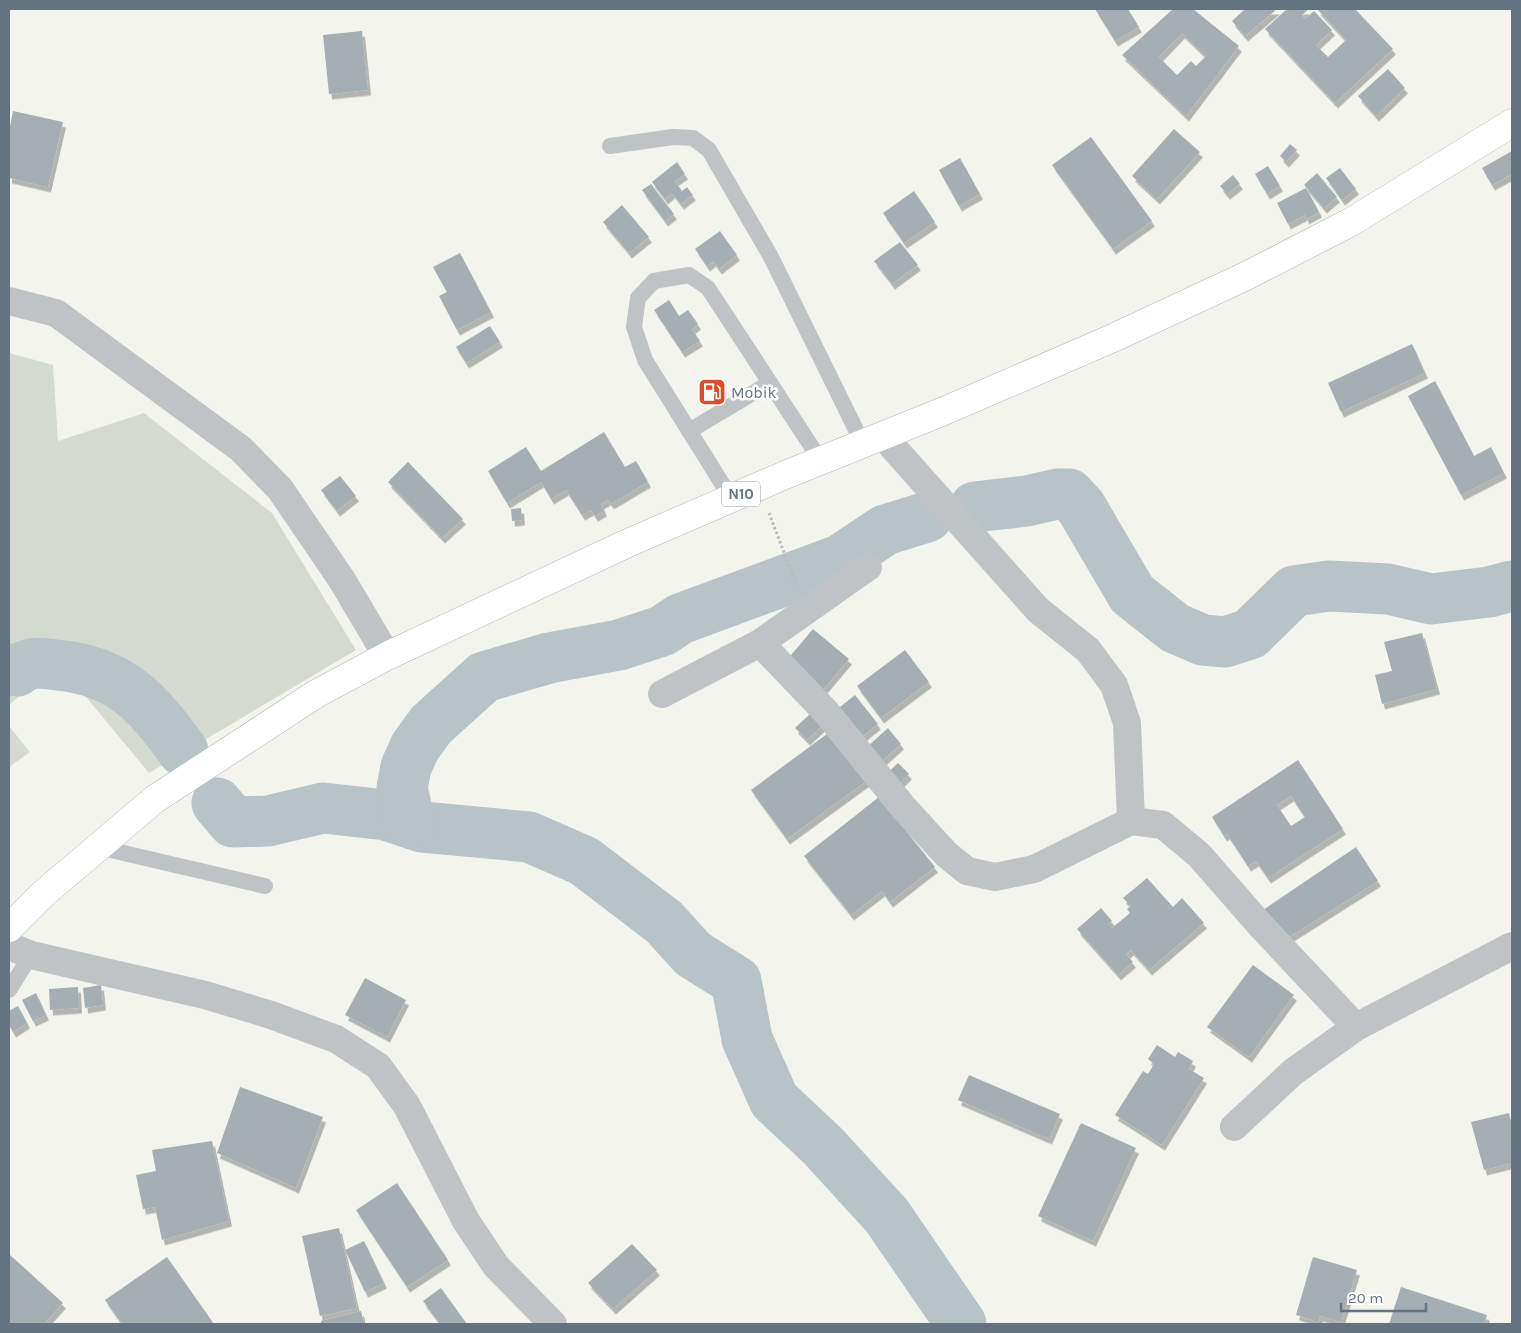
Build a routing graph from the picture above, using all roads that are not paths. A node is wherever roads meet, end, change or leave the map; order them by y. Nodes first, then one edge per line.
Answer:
1 (1512, 123) edge
2 (610, 146) dead end
3 (9, 301) edge
4 (770, 383) junction
5 (689, 431) junction
6 (873, 440) junction
7 (821, 461) junction
8 (731, 498) junction
9 (868, 567) dead end
10 (760, 643) junction
11 (387, 656) junction
12 (662, 694) dead end
13 (1131, 820) junction
14 (98, 847) junction
15 (265, 886) dead end
16 (9, 928) edge
17 (1512, 946) edge
18 (20, 950) edge
19 (9, 990) edge
20 (1356, 1027) junction
21 (1234, 1127) dead end
22 (553, 1324) edge

1 - 6 main road, N10
2 - 6 lane
3 - 11 street
4 - 5 lane
4 - 5 lane
4 - 7 lane
5 - 8 lane
6 - 7 main road, N10
6 - 13 street
7 - 8 main road, N10
8 - 11 main road, N10
9 - 10 street
10 - 12 street
10 - 13 street
11 - 14 main road, N10
13 - 20 street
14 - 15 lane
14 - 16 main road, N10
17 - 20 street
18 - 19 lane
18 - 22 street
20 - 21 street

